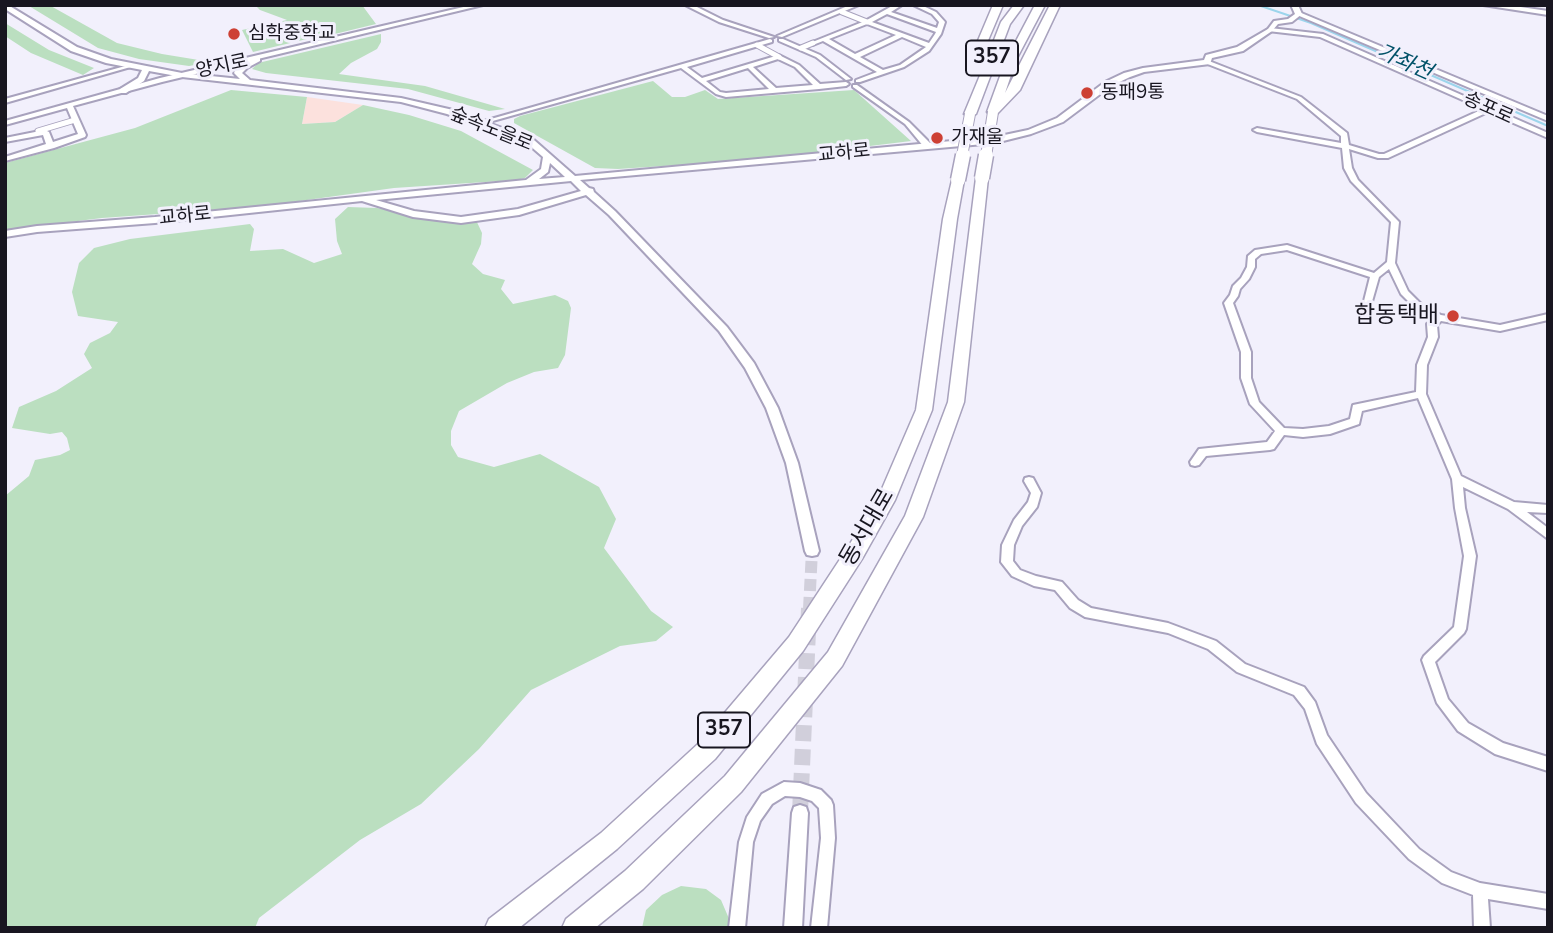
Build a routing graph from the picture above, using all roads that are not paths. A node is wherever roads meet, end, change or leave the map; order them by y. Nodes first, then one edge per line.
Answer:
1 (480, 5) edge
2 (688, 5) edge
3 (856, 5) edge
4 (899, 5) edge
5 (916, 5) edge
6 (998, 5) edge
7 (1019, 5) edge
8 (1040, 5) edge
9 (1055, 5) edge
10 (1062, 5) edge
11 (1294, 5) edge
12 (1487, 5) edge
13 (5, 6) edge
14 (842, 12) junction
15 (887, 12) junction
16 (1548, 13) edge
17 (1296, 17) junction
18 (867, 22) junction
19 (1044, 26) junction
20 (1269, 30) junction
21 (939, 31) junction
22 (902, 35) junction
23 (781, 38) junction
24 (770, 39) junction
25 (824, 40) junction
26 (813, 43) joint
27 (757, 45) junction
28 (930, 46) junction
29 (801, 48) junction
30 (858, 56) junction
31 (779, 57) junction
32 (257, 59) junction
33 (1207, 62) junction
34 (131, 66) junction
35 (748, 66) junction
36 (683, 67) junction
37 (146, 69) junction
38 (986, 72) junction
39 (883, 73) junction
40 (182, 75) junction
41 (701, 80) junction
42 (247, 82) junction
43 (847, 82) junction
44 (856, 83) junction
45 (819, 87) junction
46 (123, 90) junction
47 (775, 91) junction
48 (5, 100) edge
49 (69, 106) junction
50 (1489, 109) junction
51 (993, 112) junction
52 (1548, 119) edge
53 (75, 120) junction
54 (480, 122) junction
55 (5, 123) edge
56 (1258, 130) dead end
57 (38, 131) junction
58 (1548, 136) edge
59 (5, 140) edge
60 (927, 145) junction
61 (51, 146) junction
62 (1345, 147) junction
63 (547, 156) junction
64 (5, 159) edge
65 (575, 180) junction
66 (526, 184) junction
67 (590, 191) junction
68 (364, 199) junction
69 (5, 234) edge
70 (1391, 263) junction
71 (1375, 276) junction
72 (1367, 304) dead end
73 (1548, 317) edge
74 (1439, 318) junction
75 (1421, 394) junction
76 (1281, 431) junction
77 (1195, 462) dead end
78 (1457, 479) junction
79 (1028, 481) dead end
80 (1512, 506) junction
81 (1548, 509) edge
82 (1548, 535) edge
83 (812, 551) tunnel mouth
84 (1548, 764) edge
85 (800, 813) tunnel mouth
86 (1480, 890) junction
87 (1548, 902) edge
88 (499, 927) edge
89 (575, 928) edge
90 (737, 928) edge
91 (793, 928) edge
92 (819, 928) edge
93 (1482, 928) edge

1 - 32 street, 양지로
2 - 24 street
3 - 14 street
4 - 15 street
5 - 21 street
6 - 38 highway
7 - 38 highway, 동서대로 / 357
8 - 51 highway, 동서대로 / 357
9 - 19 highway
10 - 19 highway
11 - 17 street
12 - 16 main road
13 - 34 street, 숲속노을로
14 - 18 street
14 - 23 street
15 - 18 street
15 - 21 street
17 - 20 street, 교하로
17 - 52 street
18 - 22 street
18 - 25 street
19 - 51 highway
20 - 33 street, 교하로
20 - 50 street, 송포로
21 - 28 street
22 - 28 street
22 - 30 street
23 - 24 street
23 - 29 street
24 - 27 street
25 - 26 street
25 - 30 street
26 - 29 street
27 - 31 street
27 - 36 street
28 - 39 street
29 - 43 street
30 - 39 street
31 - 35 street
31 - 45 street
32 - 40 street, 양지로
32 - 42 street
33 - 60 street, 교하로
33 - 62 street
34 - 37 street, 숲속노을로
34 - 48 street
35 - 41 street
35 - 47 street
36 - 41 street
36 - 54 street
37 - 40 street, 숲속노을로
37 - 46 street
38 - 88 highway, 동서대로 / 357, bridge
39 - 44 street
40 - 42 street, 숲속노을로
40 - 46 street, 양지로
41 - 47 street
42 - 54 street, 숲속노을로
43 - 44 street
43 - 45 street
44 - 60 street
45 - 47 street
46 - 49 street, 양지로
49 - 53 street
49 - 55 street, 양지로
50 - 58 street, 송포로
50 - 62 street
51 - 89 highway, 동서대로 / 357, bridge
53 - 57 street
53 - 61 street
54 - 63 street, 숲속노을로
56 - 62 street
57 - 59 street
57 - 61 street
60 - 65 street, 교하로
61 - 64 street
62 - 70 street
63 - 65 street, 숲속노을로
63 - 66 street
65 - 66 street, 교하로
65 - 67 street, 숲속노을로
66 - 68 street, 교하로
67 - 68 street, 교하로
67 - 83 street, 숲속노을로
68 - 69 street, 교하로
70 - 71 street
70 - 74 street
71 - 72 street
71 - 76 street
73 - 74 street
74 - 75 street
75 - 76 street
75 - 78 street
76 - 77 street
78 - 80 street
78 - 84 street
79 - 86 street
80 - 81 street
80 - 82 street
85 - 91 street
86 - 87 street
86 - 93 street
90 - 92 street

